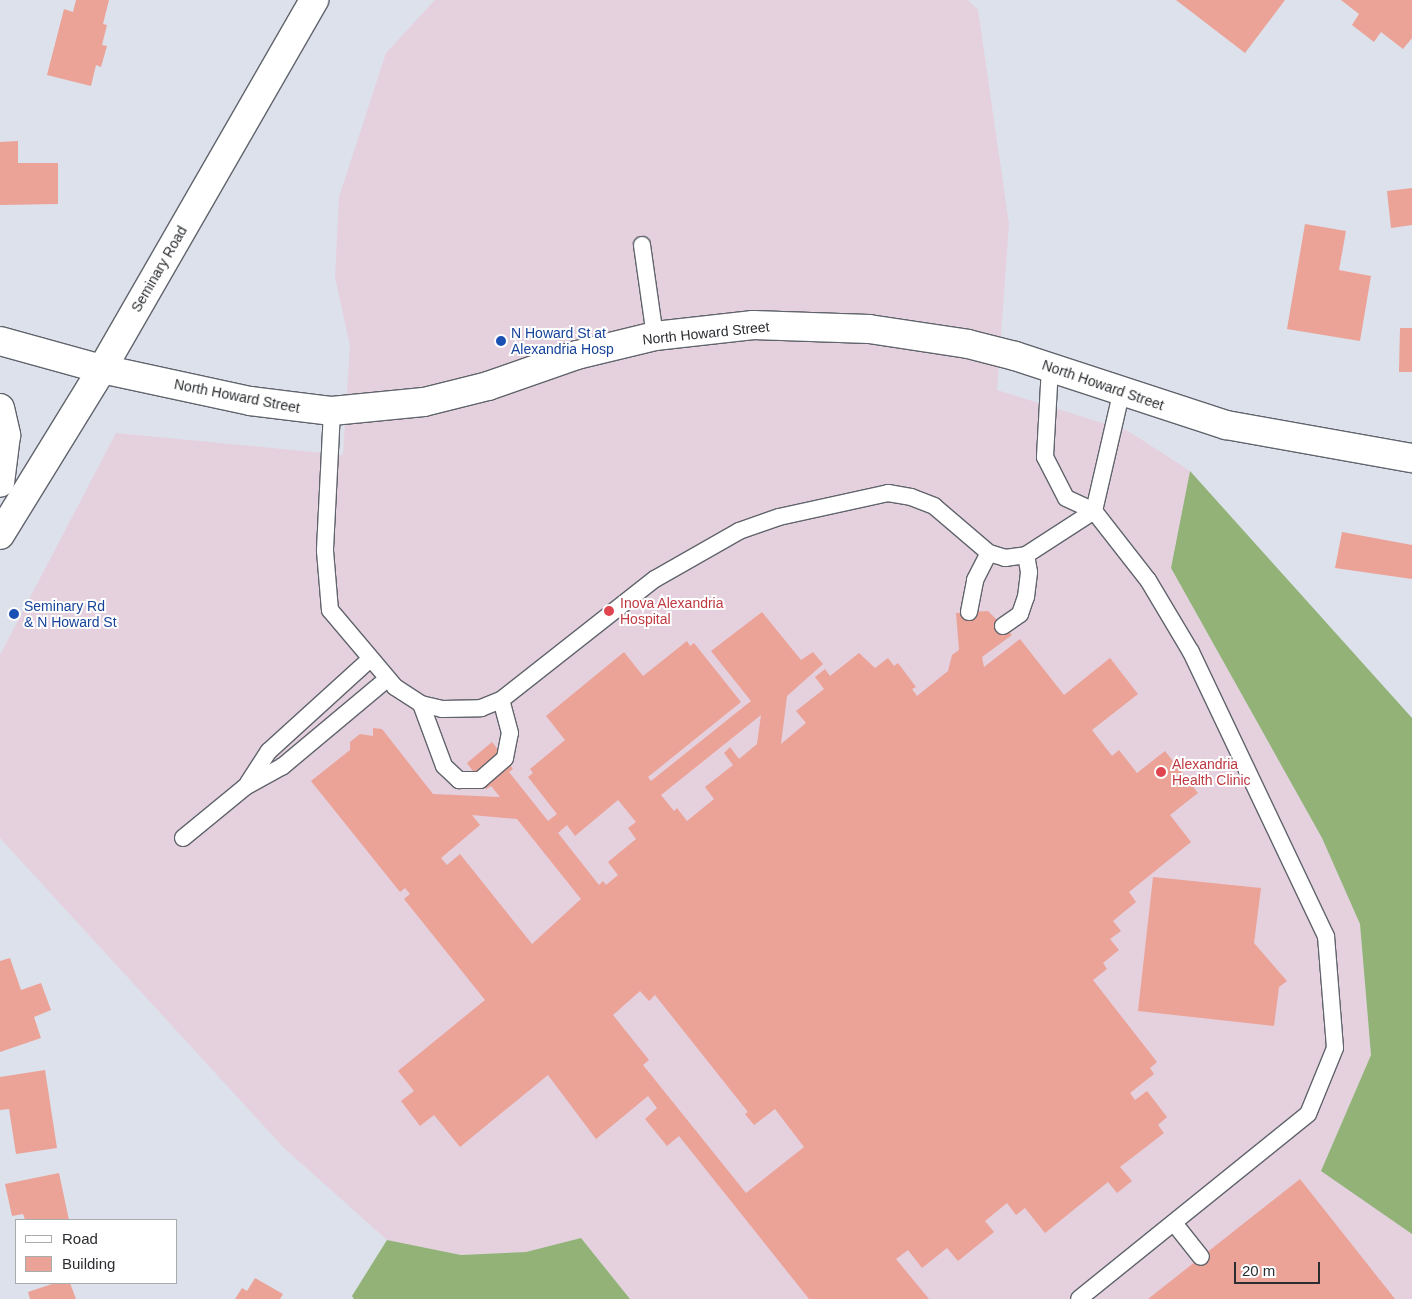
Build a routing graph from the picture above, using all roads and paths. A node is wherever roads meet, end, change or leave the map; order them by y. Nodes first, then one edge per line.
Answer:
1 (314, 0) edge
2 (642, 245) dead end
3 (655, 336) junction
4 (0, 342) edge
5 (1050, 367) junction
6 (102, 369) junction
7 (1122, 390) junction
8 (0, 408) edge
9 (332, 411) junction
10 (1412, 458) edge
11 (0, 483) edge
12 (1094, 511) junction
13 (0, 535) edge
14 (989, 553) junction
15 (1026, 556) junction
16 (969, 612) dead end
17 (1003, 626) dead end
18 (370, 659) junction
19 (387, 679) junction
20 (501, 700) junction
21 (421, 704) junction
22 (245, 787) junction
23 (183, 838) dead end
24 (1174, 1222) junction
25 (1201, 1257) dead end
26 (1079, 1299) edge

1 - 6 street, Seminary Road
2 - 3 lane
3 - 5 street, North Howard Street
3 - 9 street, North Howard Street
4 - 6 street, North Howard Street
5 - 7 street, North Howard Street
5 - 12 lane
6 - 9 street, North Howard Street
6 - 13 street, Seminary Road
7 - 10 street, North Howard Street
7 - 12 lane
8 - 11 street
9 - 18 lane
12 - 15 lane
12 - 24 lane
14 - 15 lane
14 - 16 lane
14 - 20 lane
15 - 17 lane
18 - 19 lane
18 - 22 lane
19 - 21 lane
19 - 22 lane
20 - 21 lane
20 - 21 lane
22 - 23 lane
24 - 25 lane
24 - 26 lane

